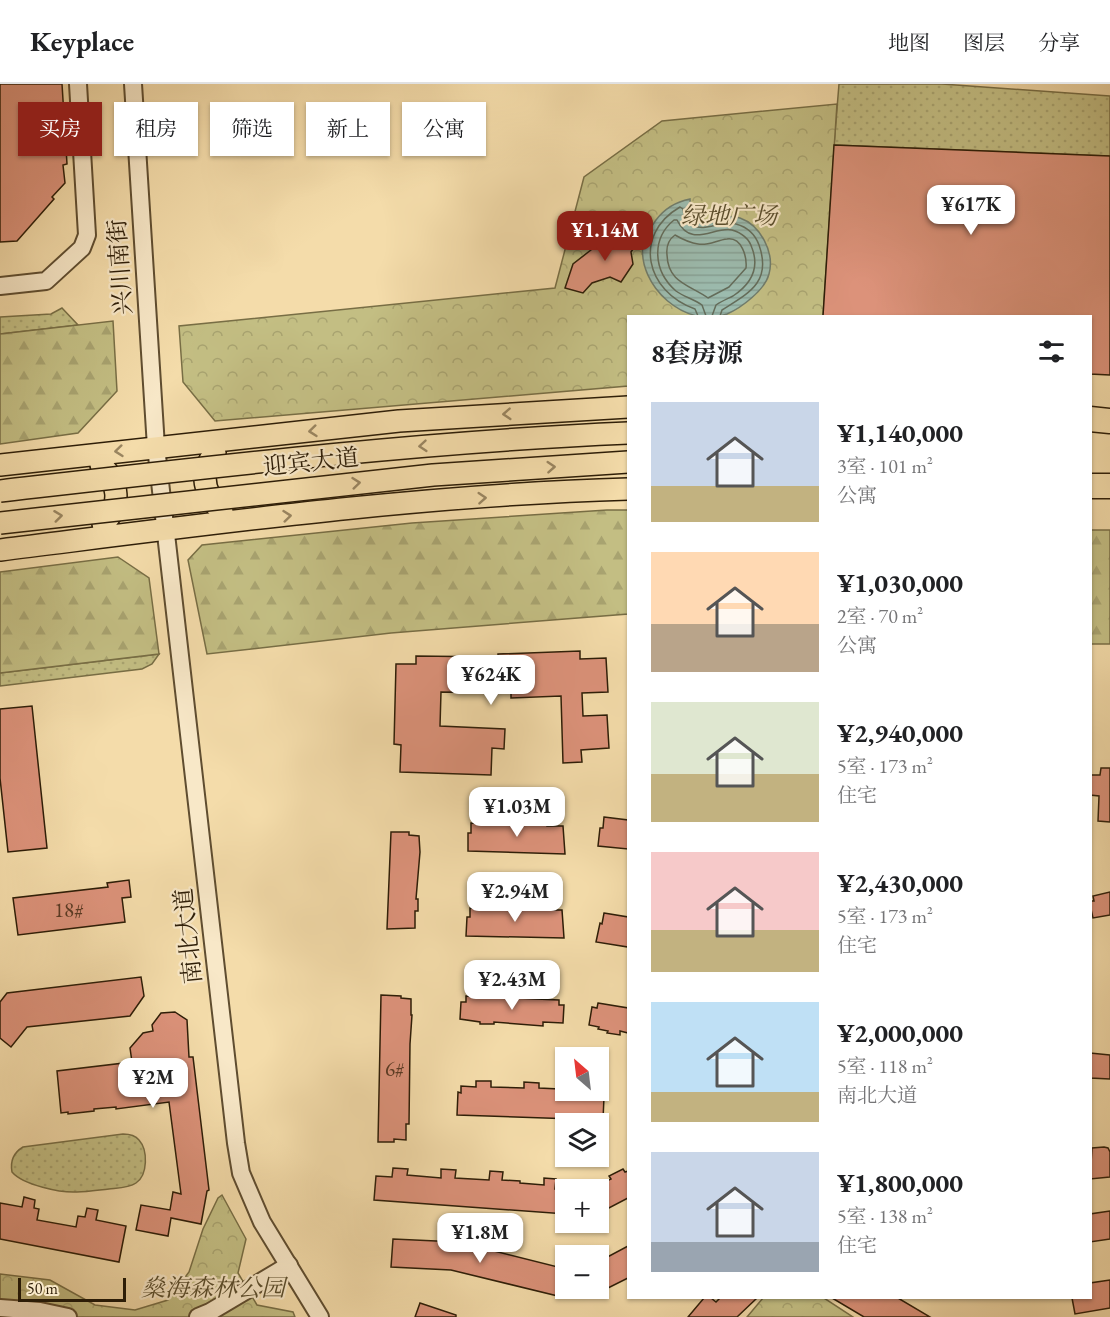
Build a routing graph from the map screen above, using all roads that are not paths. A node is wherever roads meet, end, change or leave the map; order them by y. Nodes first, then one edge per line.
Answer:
1 (78, 84) edge
2 (133, 84) edge
3 (0, 286) edge
4 (627, 407) edge
5 (1092, 419) edge
6 (1110, 421) edge
7 (627, 433) edge
8 (242, 438) junction
9 (156, 447) junction
10 (71, 457) junction
11 (627, 462) edge
12 (0, 465) edge
13 (1092, 486) edge
14 (1110, 486) edge
15 (627, 489) edge
16 (0, 491) edge
17 (251, 520) junction
18 (0, 523) edge
19 (167, 529) junction
20 (74, 541) junction
21 (0, 550) edge
22 (289, 1265) junction
23 (0, 1308) edge
24 (68, 1317) edge
25 (198, 1317) edge
26 (320, 1317) edge

1 - 3 street
2 - 9 street, 兴川南街
4 -> 8 main road
5 - 6 highway
7 -> 16 main road, 迎宾大道, bridge
8 - 9 main road
8 - 17 main road
9 -> 10 main road
9 - 19 street, 兴川南街
10 - 12 main road
10 - 20 main road
18 -> 11 main road, 迎宾大道, bridge
13 - 14 highway
17 -> 15 main road
17 - 19 main road
19 - 20 main road
19 - 22 street, 南北大道
20 - 21 main road
22 - 25 street
22 - 26 street, 南北大道
23 - 24 street

